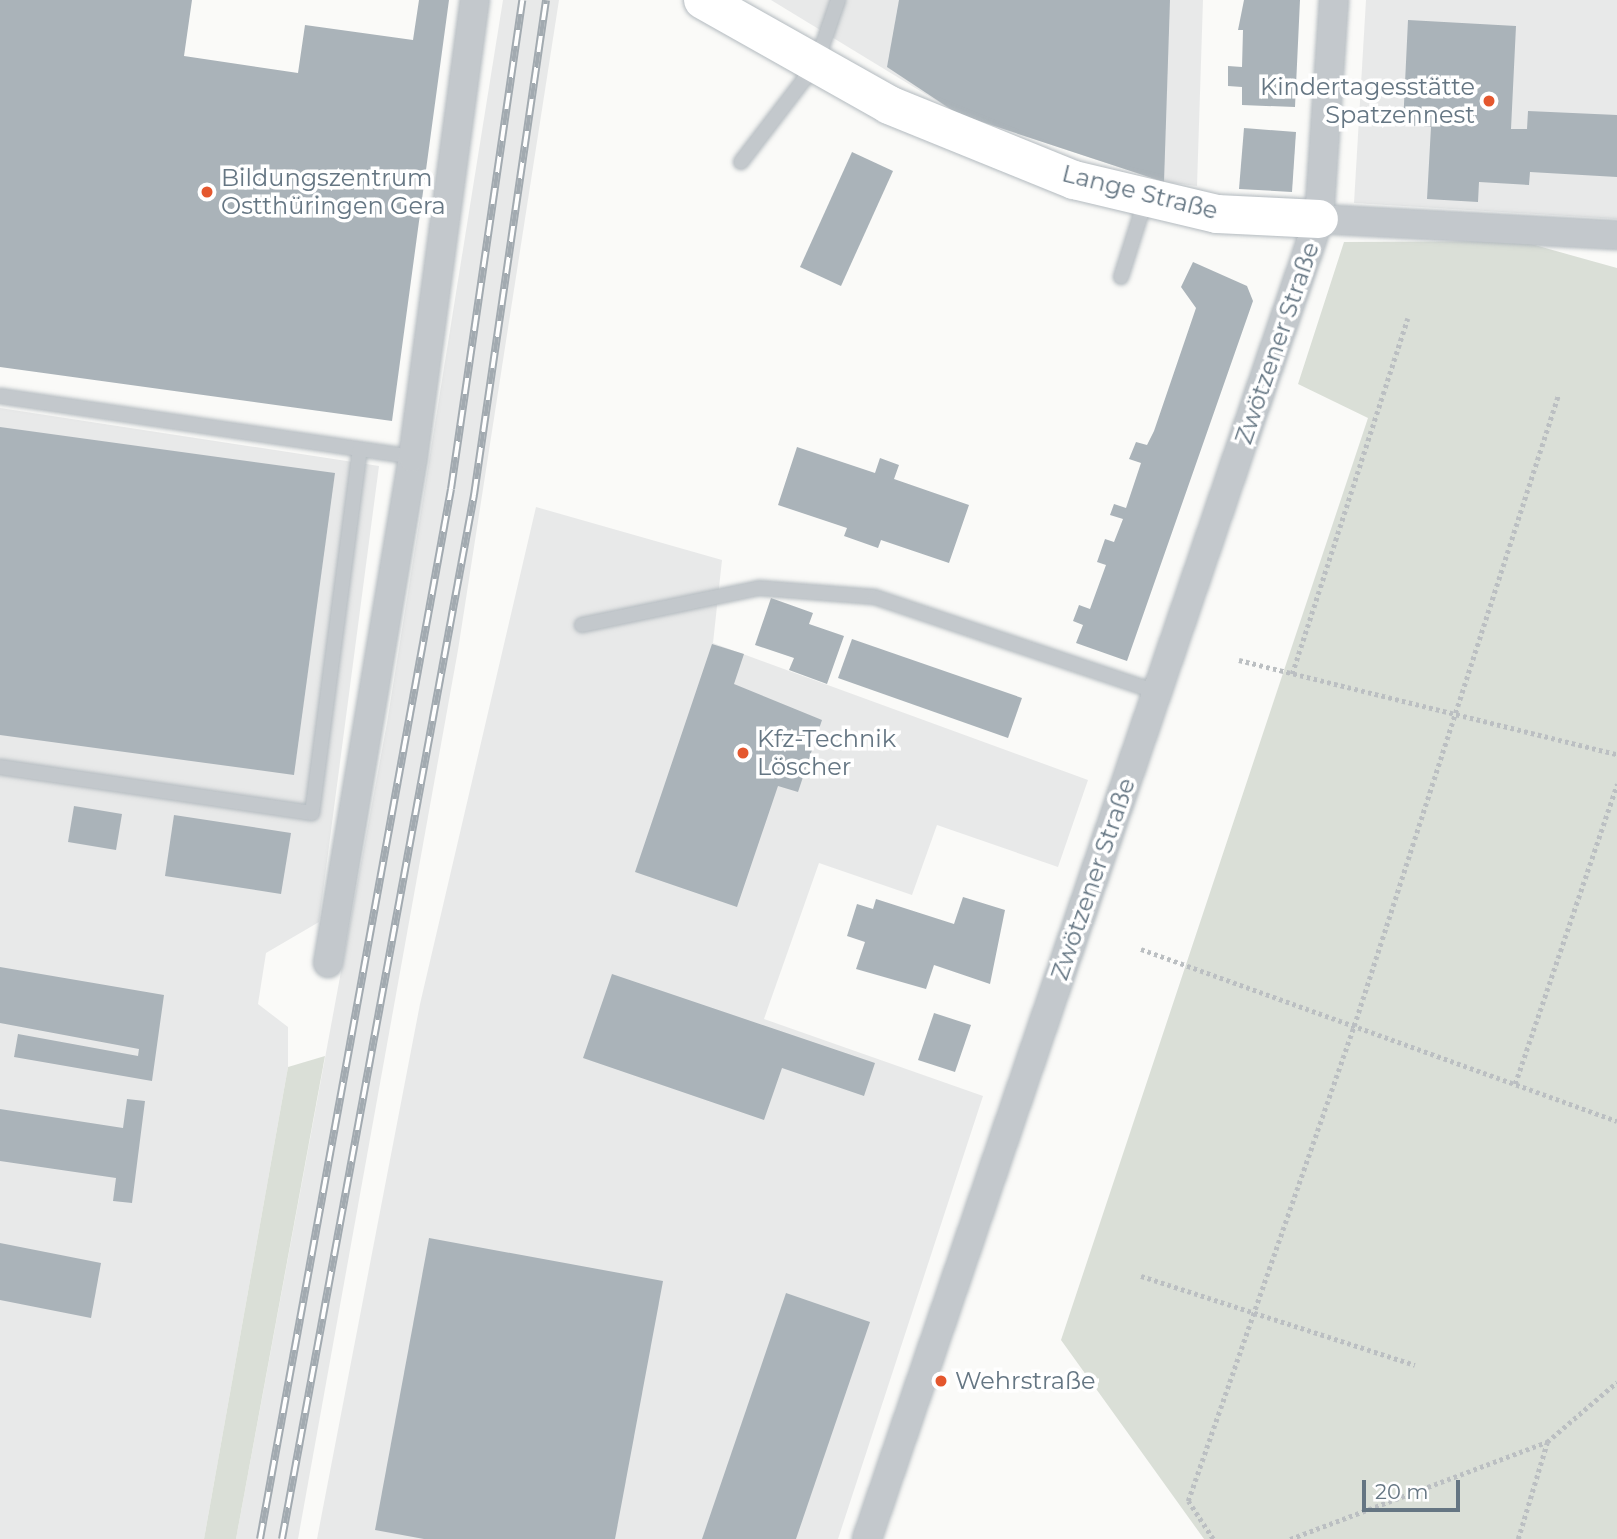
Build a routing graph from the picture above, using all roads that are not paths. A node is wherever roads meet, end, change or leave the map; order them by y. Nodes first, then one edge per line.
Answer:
1 (475, 0) edge
2 (703, 0) edge
3 (838, 0) edge
4 (1334, 0) edge
5 (816, 64) junction
6 (741, 162) dead end
7 (1146, 197) junction
8 (1319, 219) junction
9 (1617, 235) edge
10 (1121, 277) dead end
11 (0, 396) edge
12 (360, 450) junction
13 (413, 457) junction
14 (582, 625) dead end
15 (1157, 692) junction
16 (0, 767) edge
17 (328, 963) dead end
18 (867, 1539) edge

1 - 13 street
2 - 5 street, Lange Straße
3 - 5 lane
4 - 8 street, Zwötzener Straße
5 - 6 lane
5 - 7 street, Lange Straße
7 - 8 street, Lange Straße
7 - 10 lane
8 - 9 street, Lange Straße
8 - 15 street, Zwötzener Straße
11 - 12 lane
12 - 13 lane
12 - 16 lane
13 - 17 street
14 - 15 lane
15 - 18 street, Zwötzener Straße

